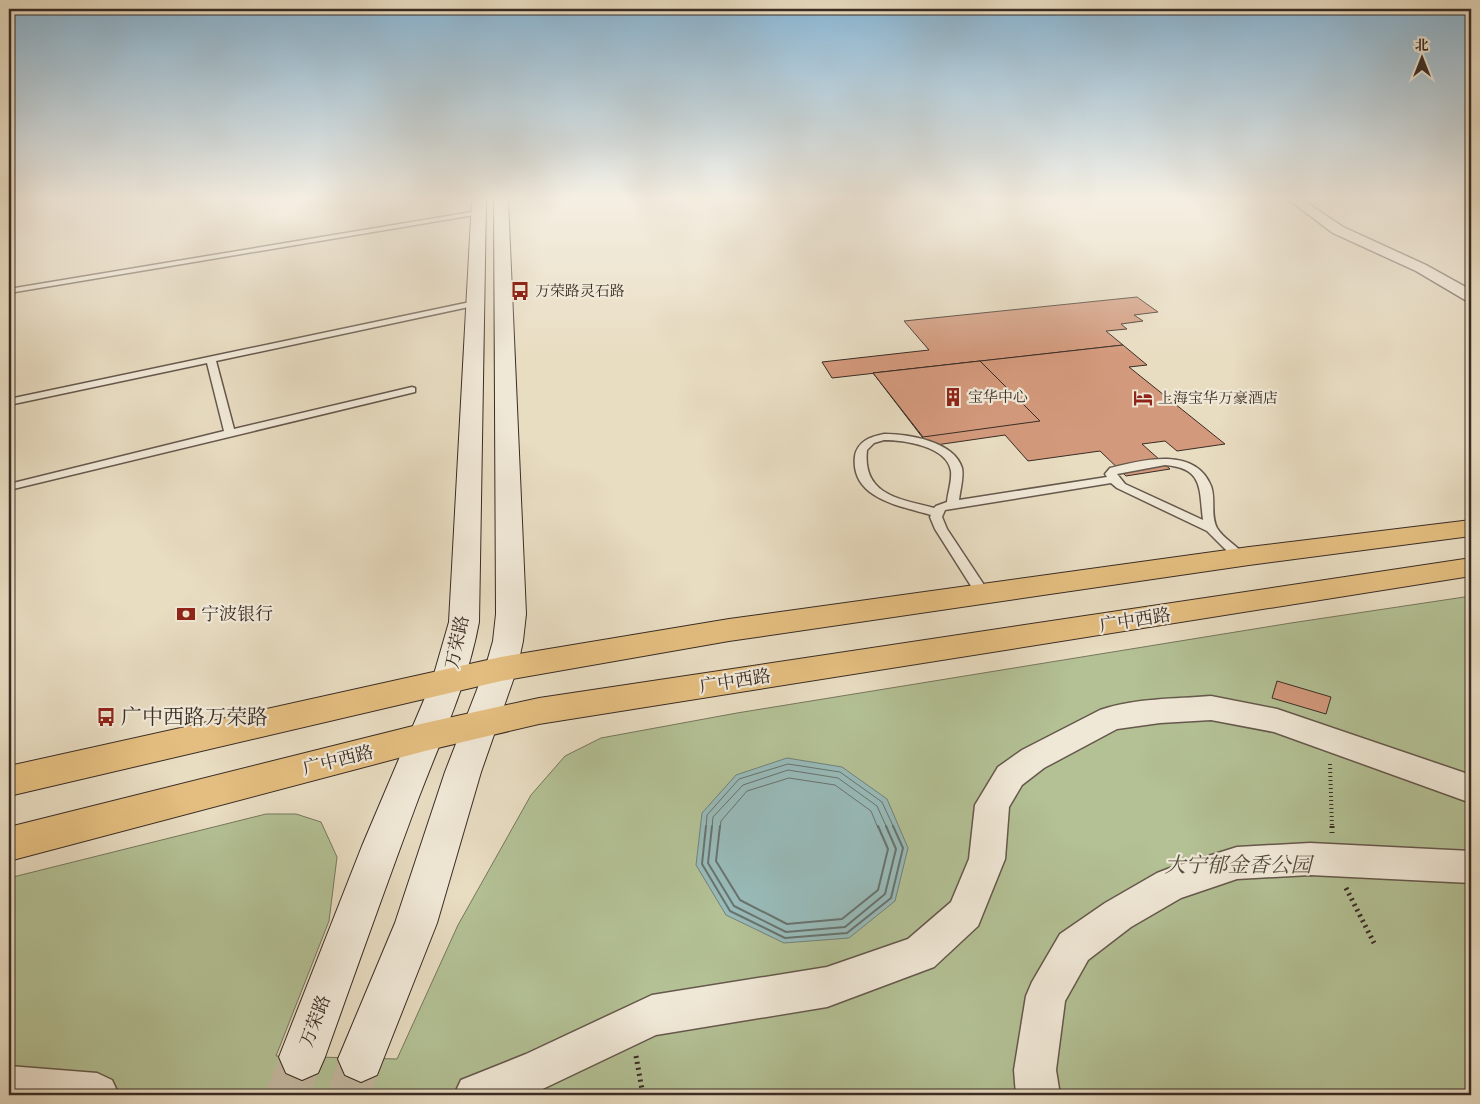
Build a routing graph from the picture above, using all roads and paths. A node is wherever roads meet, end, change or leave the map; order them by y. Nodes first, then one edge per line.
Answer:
1 (227, 252) edge
2 (477, 252) edge
3 (502, 252) edge
4 (1385, 252) edge
5 (9, 291) edge
6 (1471, 297) edge
7 (475, 303) junction
8 (211, 359) junction
9 (412, 390) dead end
10 (9, 402) edge
11 (230, 433) junction
12 (1114, 479) junction
13 (9, 486) edge
14 (954, 504) junction
15 (938, 513) junction
16 (1211, 528) junction
17 (1471, 528) edge
18 (1241, 558) junction
19 (1471, 567) edge
20 (983, 594) junction
21 (501, 669) junction
22 (449, 681) junction
23 (479, 724) junction
24 (425, 737) junction
25 (9, 781) edge
26 (1471, 789) edge
27 (9, 844) edge
28 (1471, 867) edge
29 (631, 1025) junction
30 (302, 1057) tunnel mouth
31 (361, 1058) tunnel mouth
32 (11, 1090) edge
33 (97, 1095) edge
34 (476, 1095) edge
35 (643, 1095) edge
36 (1038, 1095) edge

1 - 5 lane
2 - 7 main road, 万荣路
3 - 21 main road
4 - 6 street
7 - 8 lane
7 - 22 main road, 万荣路
8 - 10 lane
8 - 11 lane
9 - 11 lane
11 - 13 lane
12 - 14 lane
12 - 16 lane
12 - 16 lane
14 - 15 lane
14 - 15 lane
15 - 20 lane
16 - 18 lane
17 - 18 main road
18 - 20 main road
19 - 23 main road, 广中西路
20 - 21 main road
21 - 22 main road
21 - 23 main road
22 - 24 main road, 万荣路
22 - 25 main road
23 - 24 main road, 广中西路
23 - 31 main road
24 - 27 main road, 广中西路
24 - 30 main road, 万荣路
26 - 29 street
28 - 36 street
29 - 34 street
29 - 35 path
32 - 33 street

